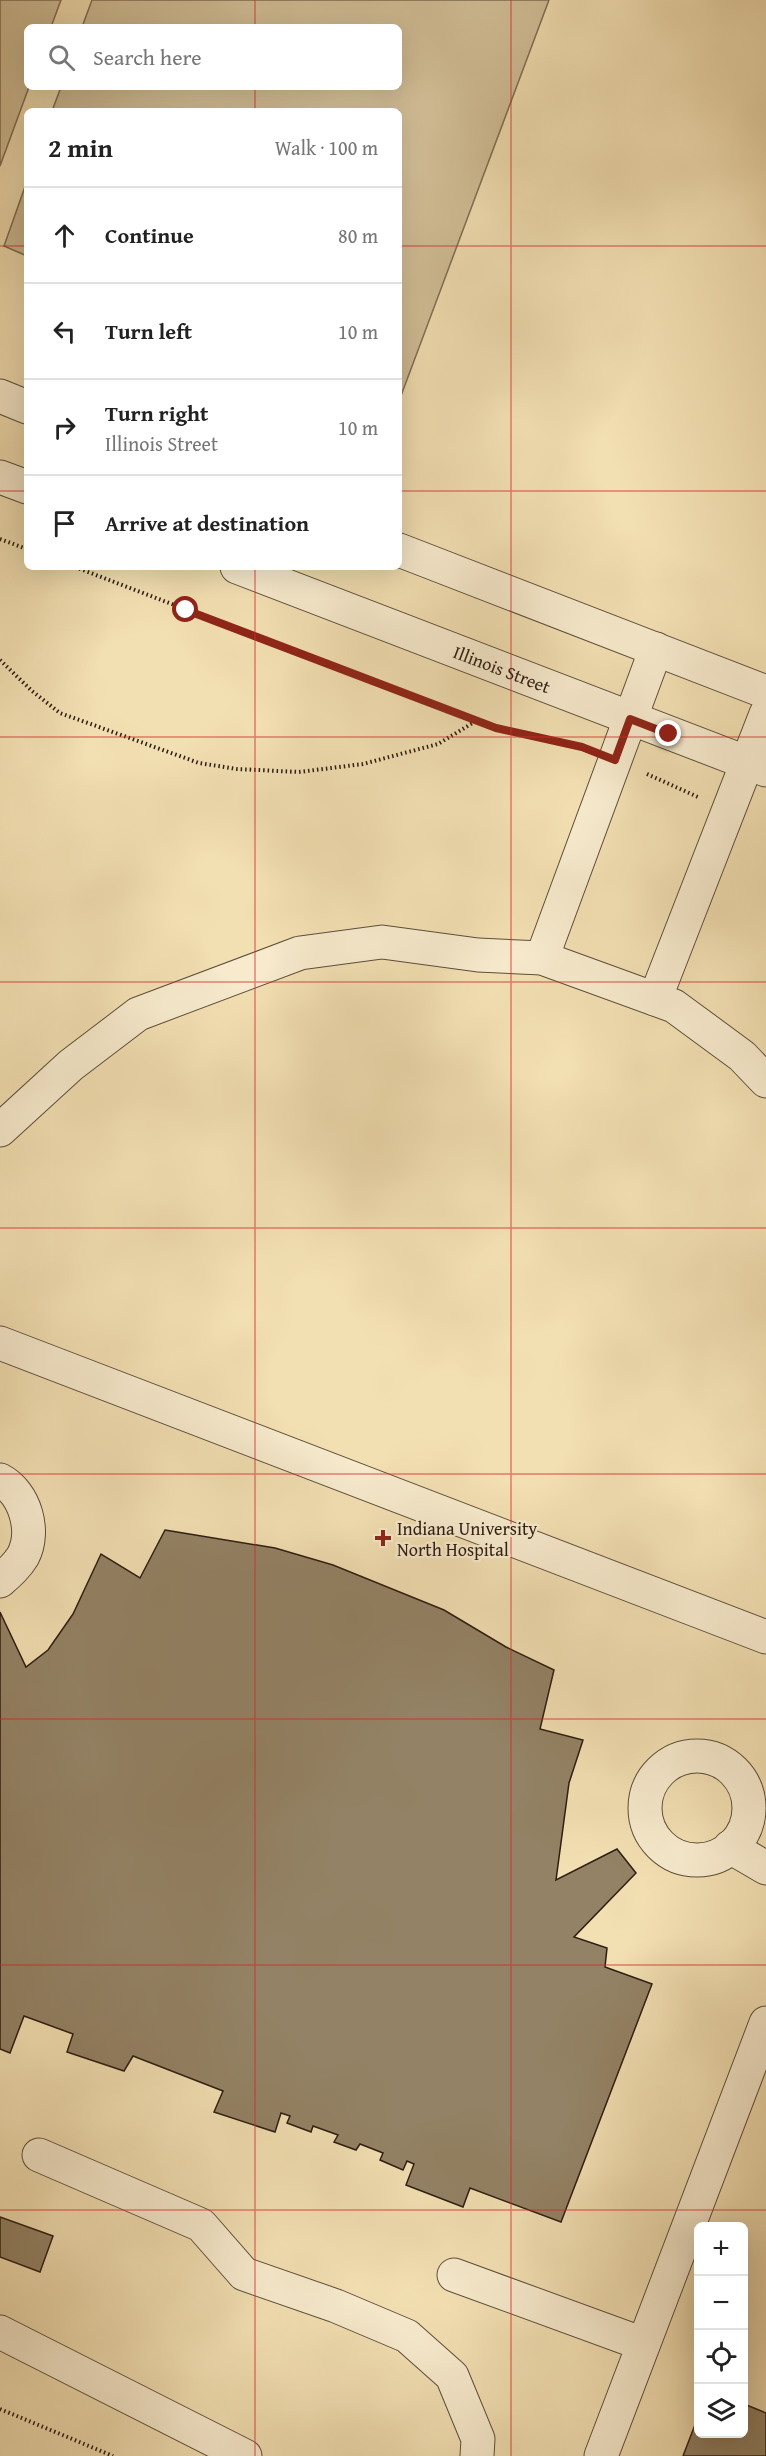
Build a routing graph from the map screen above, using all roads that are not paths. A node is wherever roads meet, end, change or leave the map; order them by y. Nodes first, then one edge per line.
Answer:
1 (0, 396) edge
2 (24, 406) edge
3 (0, 477) edge
4 (24, 486) edge
5 (402, 551) edge
6 (245, 570) edge
7 (656, 650) junction
8 (766, 692) edge
9 (766, 714) edge
10 (630, 719) junction
11 (757, 767) edge
12 (542, 958) junction
13 (655, 999) junction
14 (766, 1081) edge
15 (0, 1130) edge
16 (0, 1343) edge
17 (0, 1480) edge
18 (0, 1581) edge
19 (766, 1637) edge
20 (730, 1847) dead end
21 (766, 1868) edge
22 (766, 2022) edge
23 (39, 2156) dead end
24 (454, 2275) dead end
25 (0, 2332) edge
26 (643, 2344) junction
27 (245, 2456) edge
28 (477, 2456) edge
29 (601, 2456) edge

1 - 2 street
3 - 4 street
5 - 7 street
6 - 10 street, Illinois Street
7 - 8 street
7 - 10 street
9 - 11 street
10 - 11 street, Illinois Street
10 - 12 street
11 - 13 street
12 - 13 street
12 - 15 street
13 - 14 street
16 - 19 street
17 - 18 street
20 - 21 street
22 - 26 street
23 - 28 street
24 - 26 street
25 - 27 street
26 - 29 street

